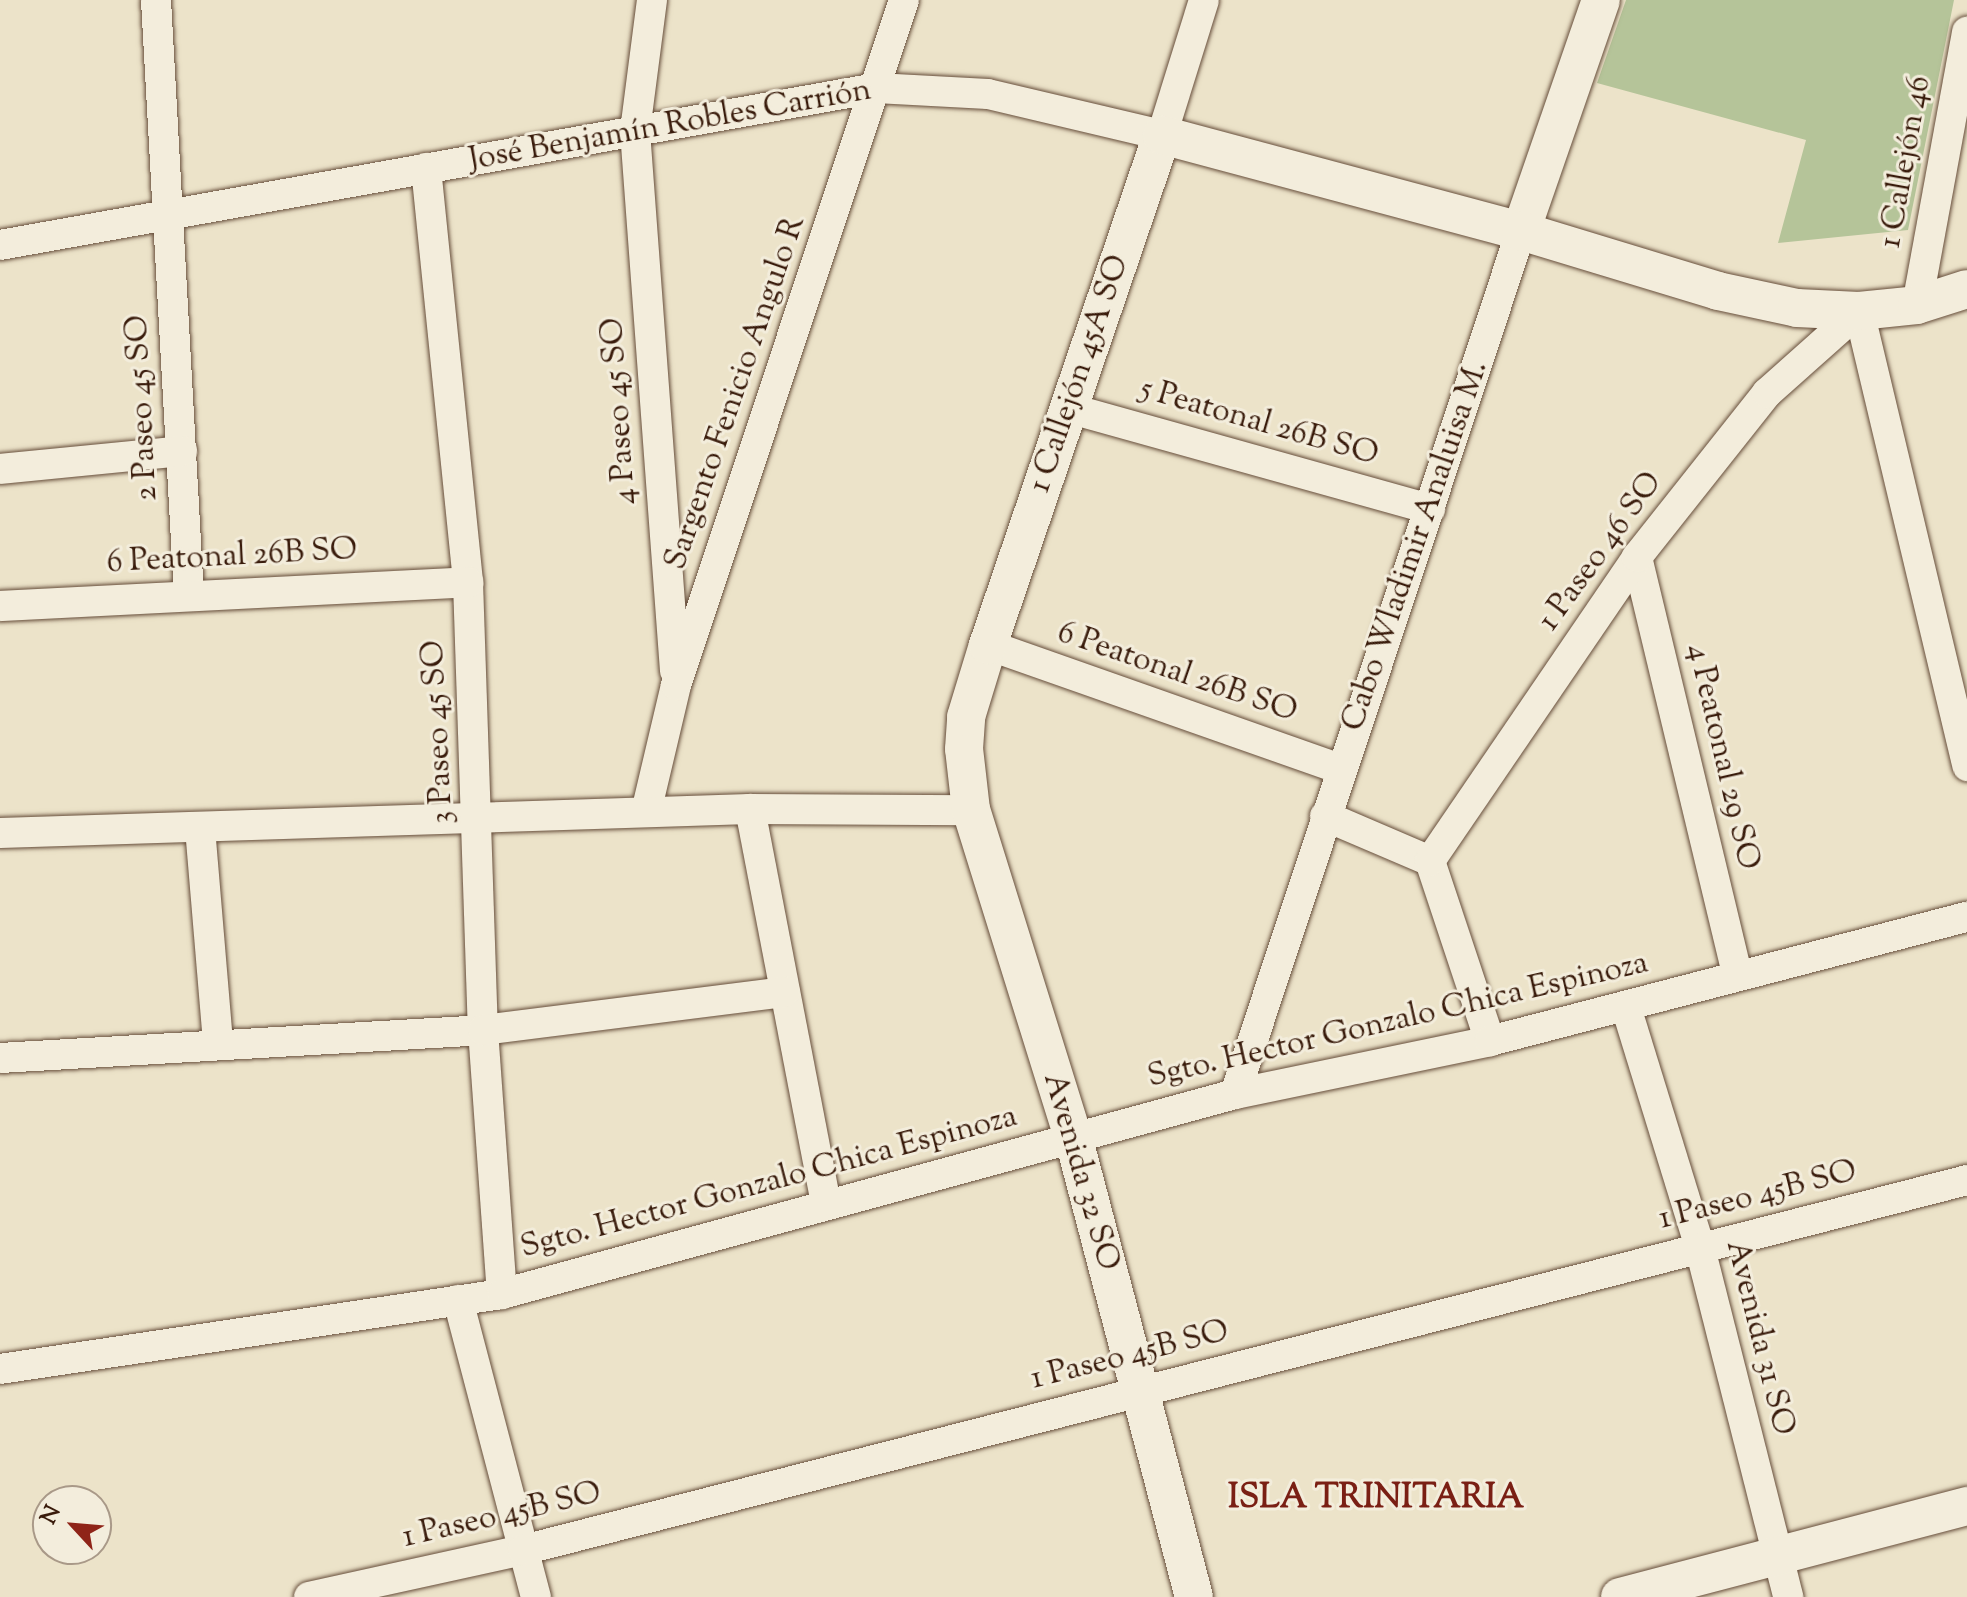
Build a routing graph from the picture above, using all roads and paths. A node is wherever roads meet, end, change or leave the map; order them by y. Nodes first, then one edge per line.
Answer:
1 (156, 0) edge
2 (652, 0) edge
3 (904, 0) edge
4 (1204, 0) edge
5 (1601, 0) edge
6 (1967, 32) edge
7 (876, 88) junction
8 (635, 131) junction
9 (1162, 135) junction
10 (426, 168) junction
11 (169, 217) junction
12 (1521, 231) junction
13 (0, 245) edge
14 (1967, 289) edge
15 (1917, 305) junction
16 (1859, 311) junction
17 (1068, 408) junction
18 (182, 451) junction
19 (0, 469) edge
20 (1430, 509) junction
21 (1637, 557) junction
22 (468, 582) junction
23 (189, 595) junction
24 (0, 606) edge
25 (988, 645) junction
26 (676, 685) junction
27 (964, 749) joint
28 (1967, 766) edge
29 (1341, 769) junction
30 (750, 809) junction
31 (971, 810) junction
32 (646, 812) junction
33 (479, 816) junction
34 (1325, 816) junction
35 (200, 828) junction
36 (0, 833) edge
37 (1430, 861) junction
38 (1967, 917) edge
39 (1737, 974) junction
40 (785, 992) junction
41 (1626, 1007) junction
42 (483, 1030) junction
43 (1490, 1041) junction
44 (218, 1043) junction
45 (0, 1058) edge
46 (1235, 1094) junction
47 (1073, 1137) junction
48 (1967, 1180) edge
49 (826, 1203) junction
50 (1700, 1248) junction
51 (502, 1294) junction
52 (458, 1300) junction
53 (0, 1369) edge
54 (1140, 1391) junction
55 (1967, 1506) edge
56 (523, 1550) junction
57 (1777, 1557) junction
58 (309, 1597) edge
59 (536, 1597) edge
60 (1194, 1597) edge
61 (1620, 1597) edge
62 (1788, 1597) edge

1 - 11 street, 2 Paseo 45 SO
2 - 8 street, 4 Paseo 45 SO
3 - 7 street, Sargento Fenicio Angulo R
4 - 9 street, 1 Callejón 45A SO
5 - 12 street, Cabo Wladimir Analuisa M.
6 - 15 street, 1 Callejón 46
7 - 8 street, José Benjamín Robles Carrión
7 - 9 street, José Benjamín Robles Carrión
7 - 26 street, Sargento Fenicio Angulo R
8 - 10 street, José Benjamín Robles Carrión
8 - 26 street, 4 Paseo 45 SO
9 - 12 street, José Benjamín Robles Carrión
9 - 17 street, 1 Callejón 45A SO
10 - 11 street, José Benjamín Robles Carrión
10 - 22 street, 3 Paseo 45 SO
11 - 13 street, José Benjamín Robles Carrión
11 - 18 street, 2 Paseo 45 SO
12 - 16 street, José Benjamín Robles Carrión
12 - 20 street, Cabo Wladimir Analuisa M.
14 - 15 street
15 - 16 street, José Benjamín Robles Carrión
16 - 21 street, 1 Paseo 46 SO
16 - 28 street
17 - 20 street, 5 Peatonal 26B SO
17 - 25 street, 1 Callejón 45A SO
18 - 19 street
18 - 23 street, 2 Paseo 45 SO
20 - 29 street, Cabo Wladimir Analuisa M.
21 - 37 street, 1 Paseo 46 SO
21 - 39 street, 4 Peatonal 29 SO
22 - 23 street, 6 Peatonal 26B SO
22 - 33 street, 3 Paseo 45 SO
23 - 24 street, 6 Peatonal 26B SO
25 - 27 street, 1 Callejón 45A SO
25 - 29 street, 6 Peatonal 26B SO
26 - 32 street, Sargento Fenicio Angulo R
27 - 31 street, Avenida 32 SO
29 - 34 street, Cabo Wladimir Analuisa M.
30 - 31 street
30 - 32 street
30 - 40 street
31 - 47 street, Avenida 32 SO
32 - 33 street
33 - 35 street
33 - 42 street, 3 Paseo 45 SO
34 - 37 street
34 - 46 street, Cabo Wladimir Analuisa M.
35 - 36 street
35 - 44 street
37 - 43 street
38 - 39 street, Sgto. Hector Gonzalo Chica Espinoza
39 - 41 street, Sgto. Hector Gonzalo Chica Espinoza
40 - 42 street
40 - 49 street
41 - 43 street, Sgto. Hector Gonzalo Chica Espinoza
41 - 50 street, Avenida 31 SO
42 - 44 street
42 - 51 street, 3 Paseo 45 SO
43 - 46 street, Sgto. Hector Gonzalo Chica Espinoza
44 - 45 street
46 - 47 street, Sgto. Hector Gonzalo Chica Espinoza
47 - 49 street, Sgto. Hector Gonzalo Chica Espinoza
47 - 54 street, Avenida 32 SO
48 - 50 street, 1 Paseo 45B SO
49 - 51 street, Sgto. Hector Gonzalo Chica Espinoza
50 - 54 street, 1 Paseo 45B SO
50 - 57 street, Avenida 31 SO
51 - 52 street, Sgto. Hector Gonzalo Chica Espinoza
52 - 53 street, Sgto. Hector Gonzalo Chica Espinoza
52 - 56 street
54 - 56 street, 1 Paseo 45B SO
54 - 60 street, Avenida 32 SO
55 - 57 street
56 - 58 street, 1 Paseo 45B SO
56 - 59 street
57 - 61 street
57 - 62 street, Avenida 31 SO

